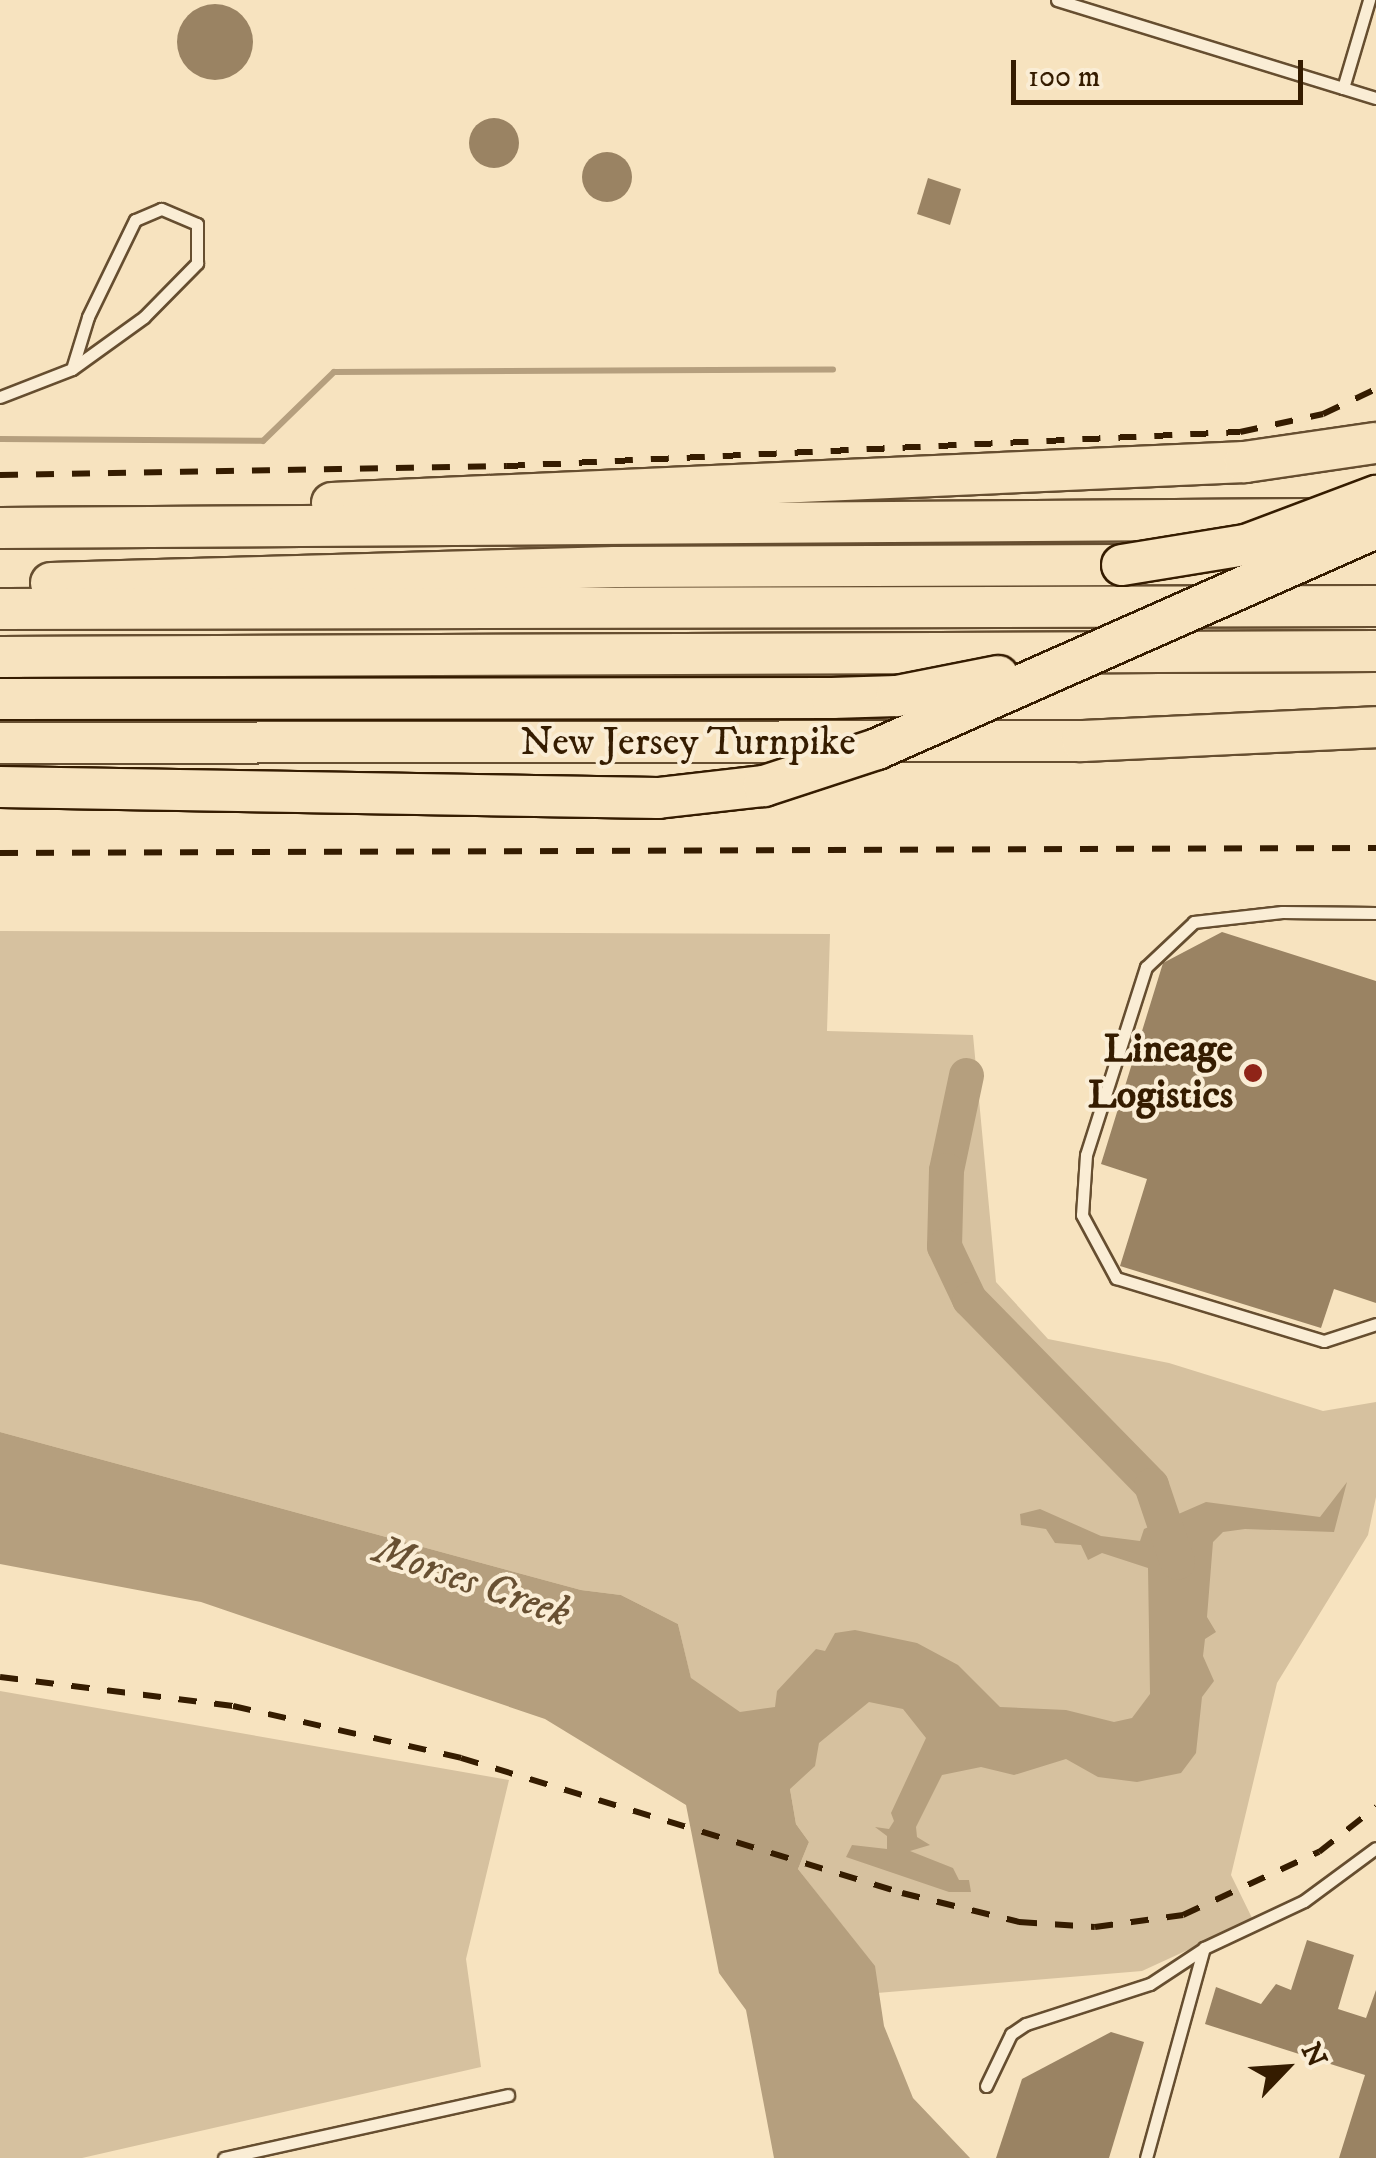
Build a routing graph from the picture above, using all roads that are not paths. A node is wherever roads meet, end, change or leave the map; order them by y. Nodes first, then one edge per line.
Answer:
1 (1057, 0) edge
2 (1369, 0) edge
3 (1343, 88) junction
4 (1376, 98) edge
5 (72, 369) junction
6 (0, 397) edge
7 (1376, 443) edge
8 (1376, 496) edge
9 (1376, 520) edge
10 (4, 528) edge
11 (1376, 528) edge
12 (5, 597) edge
13 (1376, 606) edge
14 (1158, 623) junction
15 (1376, 651) edge
16 (5, 657) edge
17 (0, 699) edge
18 (1376, 728) edge
19 (0, 742) edge
20 (0, 787) edge
21 (1376, 913) edge
22 (1376, 1324) edge
23 (1376, 1848) edge
24 (1204, 1948) junction
25 (986, 2086) dead end
26 (508, 2095) dead end
27 (224, 2158) edge
28 (1146, 2158) edge

1 - 3 lane
2 - 3 lane
3 - 4 lane
5 - 5 lane
5 - 6 lane
7 - 10 highway
8 - 12 highway, bridge
9 - 10 highway
11 - 14 highway, bridge
12 - 13 highway
14 - 17 highway, bridge
14 - 20 highway, bridge
15 - 16 highway
18 - 19 highway, New Jersey Turnpike
21 - 22 lane
23 - 24 lane
24 - 25 lane
24 - 28 lane
26 - 27 lane

